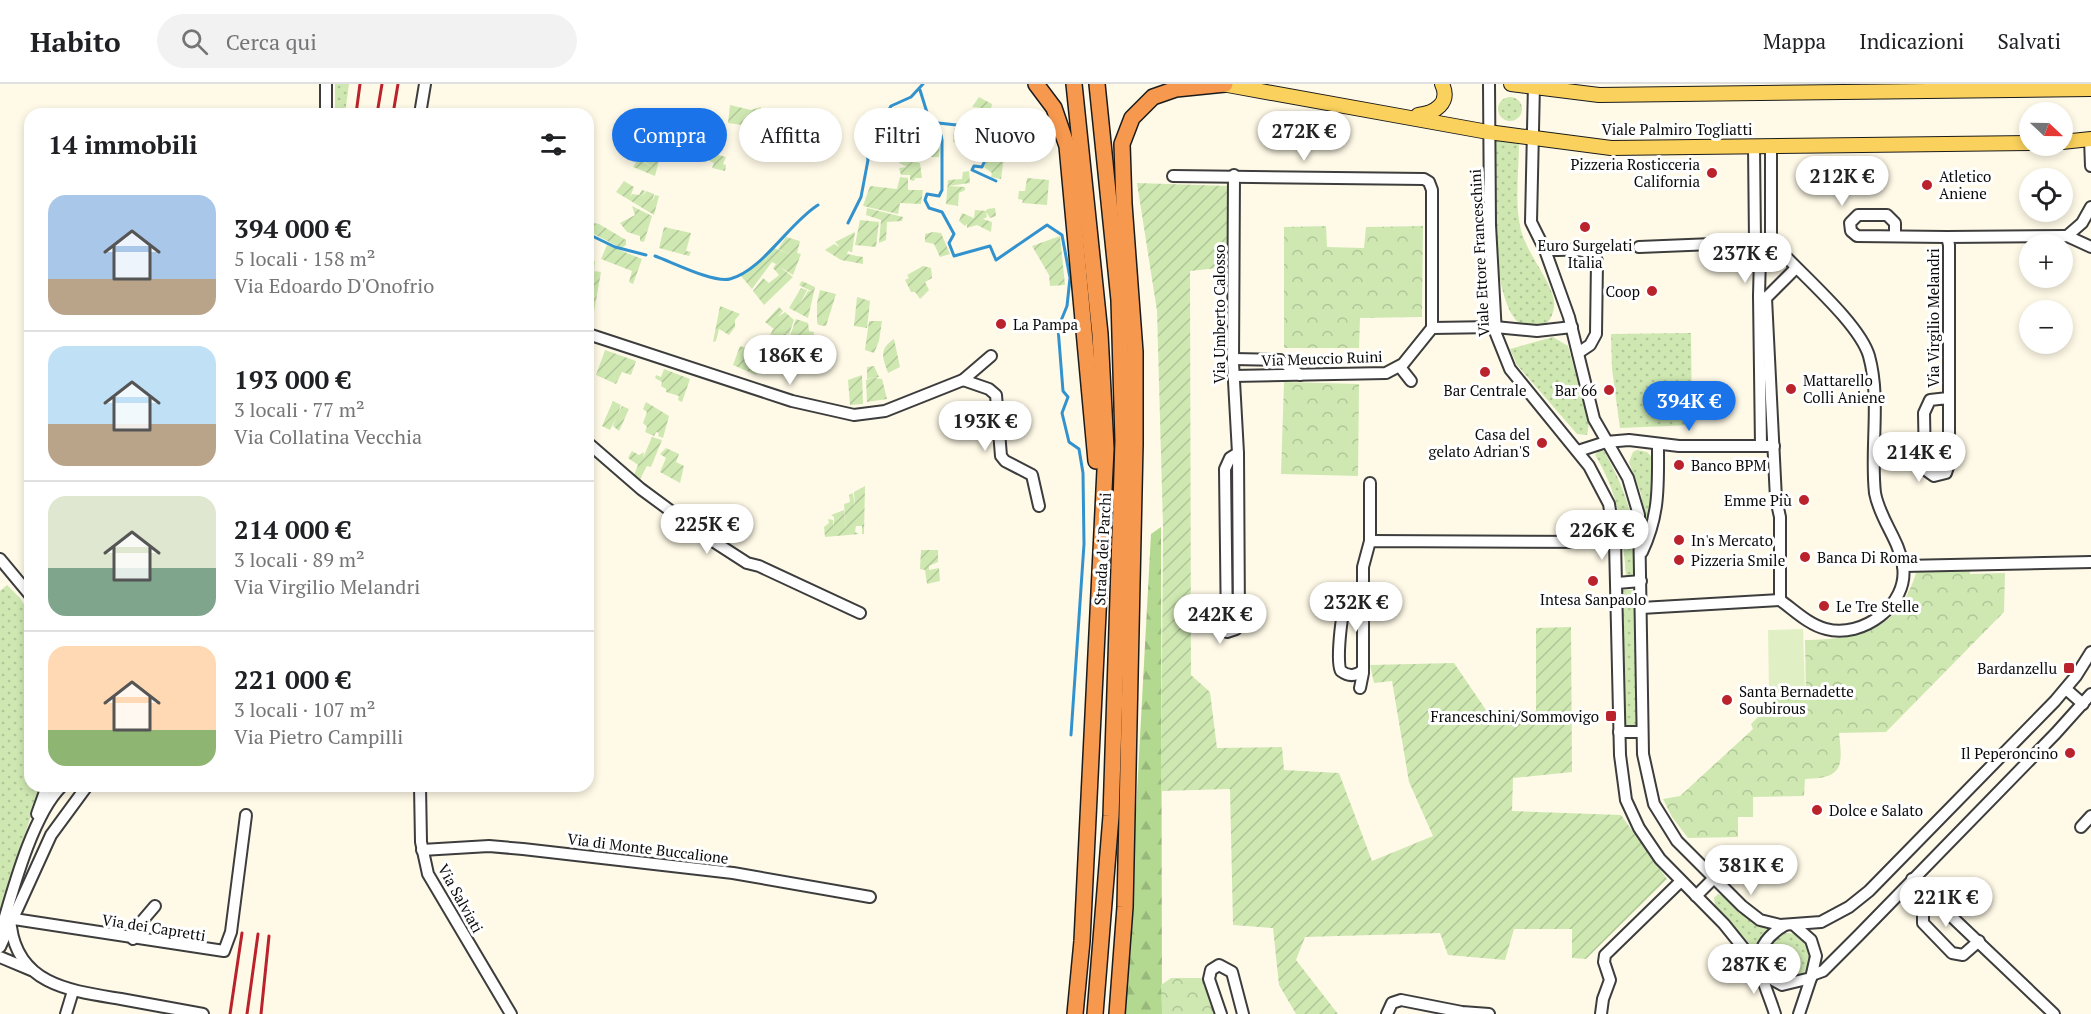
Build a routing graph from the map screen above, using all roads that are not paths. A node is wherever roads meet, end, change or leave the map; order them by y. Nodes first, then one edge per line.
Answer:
1 (326, 84) edge
2 (425, 84) edge
3 (1036, 84) edge
4 (1074, 84) edge
5 (1097, 84) edge
6 (1223, 84) edge
7 (1442, 84) edge
8 (1489, 84) edge
9 (1511, 84) edge
10 (2046, 84) edge
11 (1533, 86) edge
12 (2089, 88) edge
13 (2027, 89) junction
14 (326, 108) edge
15 (421, 108) edge
16 (1410, 116) junction
17 (1488, 132) junction
18 (1532, 137) junction
19 (2090, 139) edge
20 (2073, 141) edge
21 (2019, 142) edge
22 (1754, 146) junction
23 (1771, 146) junction
24 (2091, 166) edge
25 (1173, 176) dead end
26 (1234, 176) junction
27 (2091, 207) edge
28 (2069, 234) edge
29 (1895, 236) dead end
30 (2019, 236) edge
31 (1947, 237) junction
32 (2073, 238) edge
33 (1771, 241) junction
34 (1755, 242) junction
35 (1639, 247) dead end
36 (2091, 247) edge
37 (1545, 250) junction
38 (1795, 269) junction
39 (1763, 297) junction
40 (1495, 327) junction
41 (1572, 327) junction
42 (1432, 328) junction
43 (594, 336) edge
44 (1578, 353) junction
45 (991, 356) dead end
46 (1233, 359) junction
47 (1400, 367) junction
48 (1300, 375) junction
49 (1233, 376) junction
50 (963, 380) junction
51 (1411, 381) dead end
52 (1948, 398) junction
53 (1606, 442) junction
54 (1658, 444) junction
55 (1761, 446) junction
56 (1774, 446) junction
57 (594, 448) edge
58 (1578, 451) junction
59 (1238, 453) junction
60 (1370, 483) dead end
61 (1039, 506) dead end
62 (1226, 530) junction
63 (1239, 530) junction
64 (1370, 541) junction
65 (1615, 542) junction
66 (1102, 554) junction
67 (1641, 555) junction
68 (0, 559) edge
69 (2091, 562) edge
70 (1903, 566) junction
71 (1641, 581) junction
72 (1617, 583) junction
73 (24, 588) edge
74 (1363, 595) junction
75 (1780, 600) junction
76 (1641, 608) junction
77 (860, 614) dead end
78 (2091, 652) edge
79 (1363, 670) junction
80 (1360, 688) dead end
81 (2066, 689) junction
82 (2091, 694) edge
83 (2083, 704) junction
84 (1619, 732) junction
85 (1642, 732) junction
86 (1968, 791) junction
87 (45, 792) edge
88 (57, 792) edge
89 (76, 792) edge
90 (82, 792) edge
91 (420, 792) edge
92 (75, 800) junction
93 (1984, 806) junction
94 (246, 814) dead end
95 (2091, 816) edge
96 (2081, 827) dead end
97 (30, 842) junction
98 (422, 850) junction
99 (1713, 879) junction
100 (1912, 879) junction
101 (1681, 881) junction
102 (1696, 896) junction
103 (870, 897) dead end
104 (1930, 897) junction
105 (155, 906) dead end
106 (12, 923) junction
107 (1789, 925) junction
108 (0, 934) edge
109 (133, 939) junction
110 (1979, 941) junction
111 (1103, 947) junction
112 (0, 949) edge
113 (0, 957) edge
114 (18, 962) junction
115 (1760, 968) junction
116 (1, 971) edge
117 (1812, 977) junction
118 (73, 991) junction
119 (147, 1004) junction
120 (66, 1014) edge
121 (136, 1014) edge
122 (203, 1014) edge
123 (511, 1014) edge
124 (1075, 1014) edge
125 (1095, 1014) edge
126 (1103, 1014) edge
127 (1118, 1014) edge
128 (1221, 1014) edge
129 (1243, 1014) edge
130 (1387, 1014) edge
131 (1489, 1014) edge
132 (1601, 1014) edge
133 (1775, 1014) edge
134 (1799, 1014) edge
135 (2054, 1014) edge

1 - 14 street
2 - 15 street
3 - 66 highway
4 - 66 highway, Strada dei Parchi
5 - 111 highway, Strada dei Parchi
6 - 16 main road, Viale Palmiro Togliatti
6 - 127 highway
7 - 16 main road
8 - 17 street, Viale Ettore Franceschini
9 - 11 main road
10 - 13 street
11 - 13 main road
11 - 18 street
12 - 13 main road
16 - 17 main road, Viale Palmiro Togliatti
17 - 18 main road, Viale Palmiro Togliatti
17 - 40 street, Viale Ettore Franceschini
18 - 22 main road, Viale Palmiro Togliatti
18 - 37 street
19 - 20 main road
19 - 24 street
21 - 23 main road, Viale Palmiro Togliatti
22 - 23 main road, Viale Palmiro Togliatti
22 - 34 street
23 - 33 street
25 - 26 street
26 - 42 street
26 - 46 street, Via Umberto Calosso
27 - 28 street
29 - 31 street, Via Virgilio Melandri
30 - 31 street, Via Virgilio Melandri
31 - 52 street, Via Virgilio Melandri
32 - 36 street, Via Virgilio Melandri
33 - 34 street
33 - 38 street
34 - 35 street
34 - 39 street
37 - 41 street
37 - 44 street
38 - 39 street
38 - 70 street
39 - 55 street
39 - 56 street
40 - 41 street
40 - 42 street
40 - 58 street, Viale Ettore Franceschini
41 - 44 street
42 - 47 street, Via Meuccio Ruini
43 - 50 street
44 - 53 street
45 - 50 street
46 - 48 street
46 - 49 street, Via Umberto Calosso
47 - 48 street, Via Meuccio Ruini
47 - 51 street
48 - 49 street, Via Meuccio Ruini
49 - 59 street, Via Umberto Calosso
50 - 61 street
52 - 52 street, Via Virgilio Melandri
53 - 54 street
53 - 58 street
53 - 67 street
54 - 55 street
54 - 67 street
55 - 56 street
56 - 75 street
57 - 77 street
58 - 65 street, Viale Ettore Franceschini
59 - 62 street, Via Umberto Calosso
59 - 63 street, Via Umberto Calosso
60 - 64 street
62 - 63 street
62 - 63 street, Via Umberto Calosso
64 - 65 street
64 - 74 street
65 - 72 street, Viale Ettore Franceschini
66 - 124 highway, Strada dei Parchi
67 - 71 street
68 - 73 street
69 - 70 street
70 - 75 street
71 - 72 street
71 - 76 street
72 - 84 street, Viale Ettore Franceschini
74 - 79 street
74 - 79 street
75 - 76 street
76 - 85 street
78 - 81 street
79 - 80 street
81 - 83 street
81 - 86 street
82 - 83 street
83 - 93 street
84 - 85 street
84 - 101 street, Viale Ettore Franceschini
85 - 99 street
86 - 93 street
86 - 107 street
87 - 97 street
88 - 97 street
89 - 92 street
90 - 92 street
91 - 98 street, Via Salviati
92 - 106 street
93 - 100 street
94 - 109 street, Via dei Capretti
95 - 96 street
97 - 108 street
98 - 103 street, Via di Monte Buccalione
98 - 123 street, Via Salviati
99 - 102 street
99 - 107 street
100 - 104 street
100 - 117 street
101 - 102 street, Viale Ettore Franceschini
101 - 132 street
102 - 115 street, Viale Ettore Franceschini
104 - 110 street
104 - 110 street
105 - 109 street
106 - 109 street, Via dei Capretti
106 - 112 street
106 - 114 street
107 - 115 street
107 - 117 street
110 - 135 street
111 - 125 highway, Strada dei Parchi
111 - 126 highway
112 - 114 street
113 - 114 street
114 - 116 street
114 - 118 street
115 - 117 street
115 - 133 street
117 - 134 street
118 - 119 street
118 - 120 street
119 - 121 street
119 - 122 street
128 - 129 street
130 - 131 street

